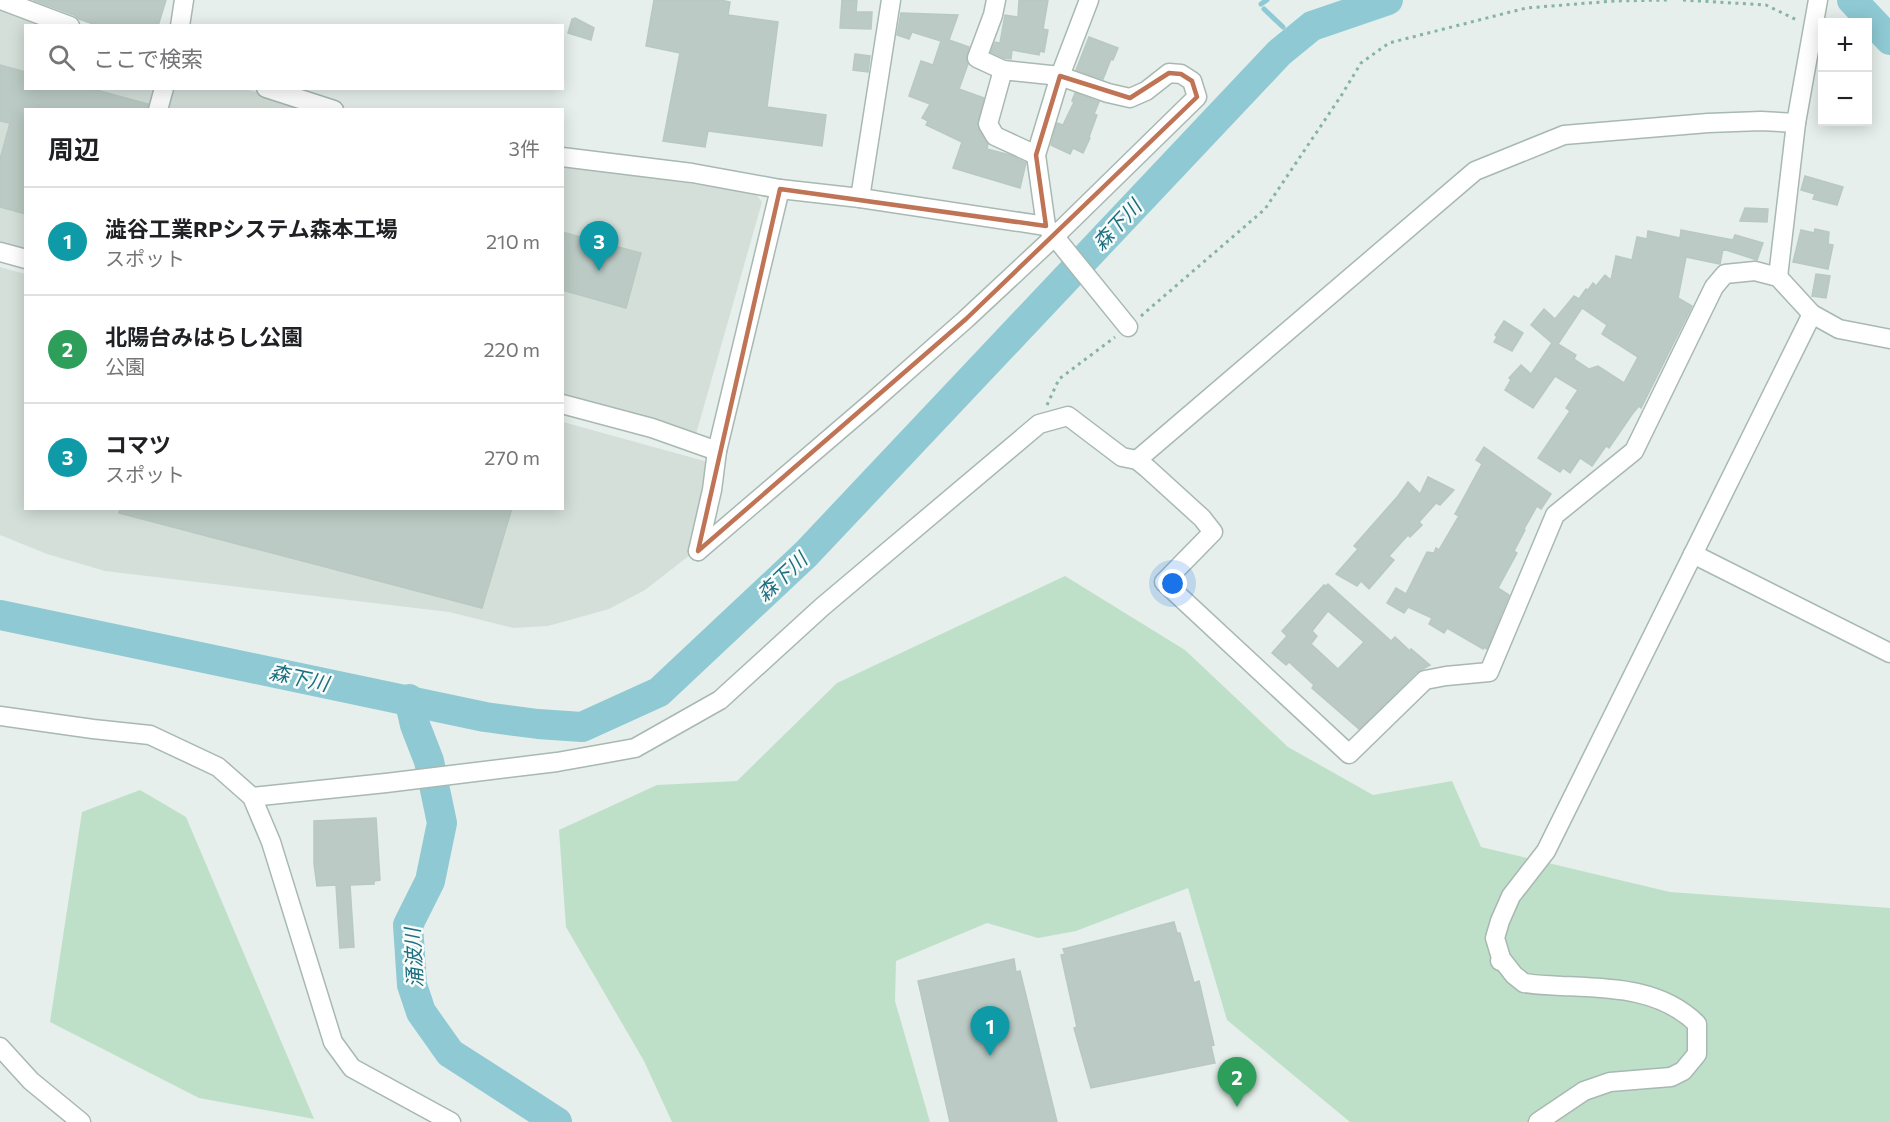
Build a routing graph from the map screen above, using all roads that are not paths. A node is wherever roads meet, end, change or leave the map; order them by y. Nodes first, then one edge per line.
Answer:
1 (1, 0) edge
2 (184, 0) edge
3 (891, 0) edge
4 (996, 0) edge
5 (1089, 0) edge
6 (1818, 0) edge
7 (65, 24) edge
8 (180, 24) edge
9 (1003, 69) junction
10 (1060, 76) junction
11 (163, 90) edge
12 (272, 90) edge
13 (159, 108) edge
14 (328, 108) edge
15 (1796, 123) junction
16 (1036, 155) junction
17 (564, 157) edge
18 (780, 189) junction
19 (860, 198) junction
20 (1053, 235) junction
21 (0, 252) edge
22 (24, 258) edge
23 (1778, 277) junction
24 (1812, 314) junction
25 (1125, 323) road end
26 (1890, 339) edge
27 (564, 405) edge
28 (717, 452) junction
29 (1137, 460) junction
30 (1693, 554) junction
31 (1890, 653) edge
32 (0, 716) edge
33 (252, 797) junction
34 (0, 1047) edge
35 (81, 1122) edge
36 (452, 1122) edge
37 (1538, 1122) edge

1 - 7 street
2 - 8 street
3 - 19 street
4 - 9 street
5 - 10 street
6 - 15 street
9 - 10 street
9 - 16 street
10 - 16 street
10 - 20 street
11 - 13 street
12 - 14 street
15 - 23 street
15 - 29 street
16 - 20 street
17 - 18 street
18 - 19 street
18 - 28 street
19 - 20 street
20 - 25 street
20 - 28 street
21 - 22 street
23 - 24 street
23 - 29 street
24 - 26 street
24 - 30 street
27 - 28 street
29 - 33 street
30 - 31 street
30 - 37 street
32 - 33 street
33 - 36 street
34 - 35 street

